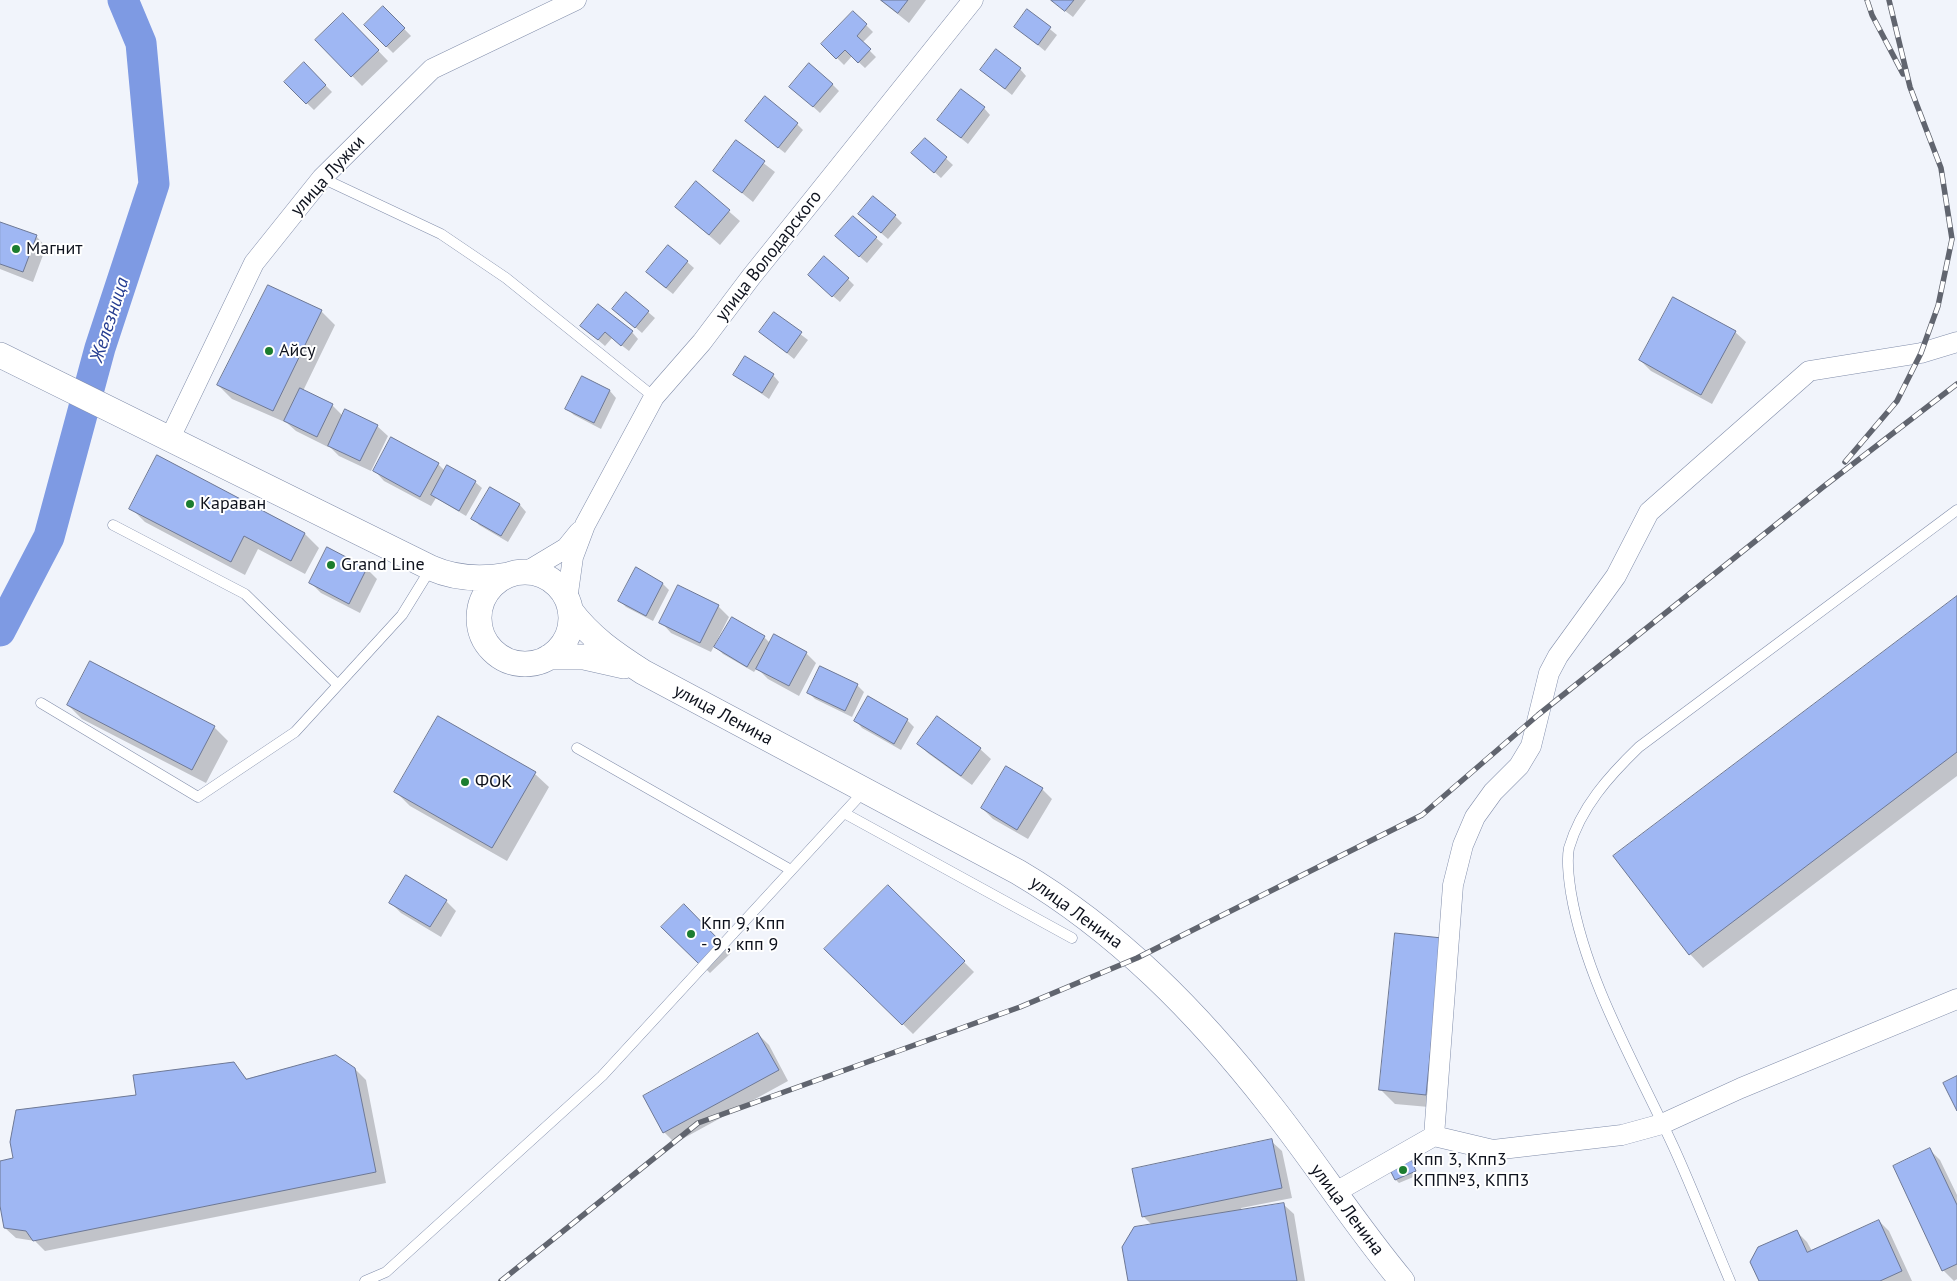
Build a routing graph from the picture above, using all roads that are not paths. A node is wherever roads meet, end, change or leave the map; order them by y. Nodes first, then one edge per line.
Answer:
1 (576, 0) edge
2 (973, 0) edge
3 (322, 178) junction
4 (1957, 342) edge
5 (8, 358) edge
6 (654, 397) junction
7 (170, 438) junction
8 (1957, 510) edge
9 (585, 524) junction
10 (114, 525) dead end
11 (437, 571) junction
12 (517, 574) junction
13 (569, 605) junction
14 (480, 624) junction
15 (549, 657) junction
16 (643, 672) junction
17 (338, 685) junction
18 (41, 703) dead end
19 (577, 748) dead end
20 (865, 790) junction
21 (844, 813) junction
22 (792, 870) junction
23 (1072, 938) dead end
24 (1957, 999) edge
25 (1662, 1124) junction
26 (1434, 1136) junction
27 (1334, 1193) junction
28 (365, 1281) edge
29 (1402, 1281) edge
30 (1730, 1281) edge

1 - 3 street, улица Лужки
2 - 6 street, улица Володарского
3 - 6 lane
3 - 7 street, улица Лужки
4 - 26 street
5 - 7 street
6 - 9 street, улица Володарского
7 - 11 street
8 - 25 lane
9 - 12 street
9 - 13 street
10 - 17 lane
11 - 12 street
11 - 14 street
11 - 17 lane
12 - 13 street
12 - 14 street
13 - 15 street
13 - 16 street
14 - 15 street
15 - 16 street
16 - 20 street, улица Ленина
17 - 18 lane
19 - 22 lane
20 - 21 lane
20 - 27 street, улица Ленина
21 - 22 lane
21 - 23 lane
22 - 28 lane
24 - 25 street
25 - 26 street
25 - 30 lane
26 - 27 street
27 - 29 street, улица Ленина

